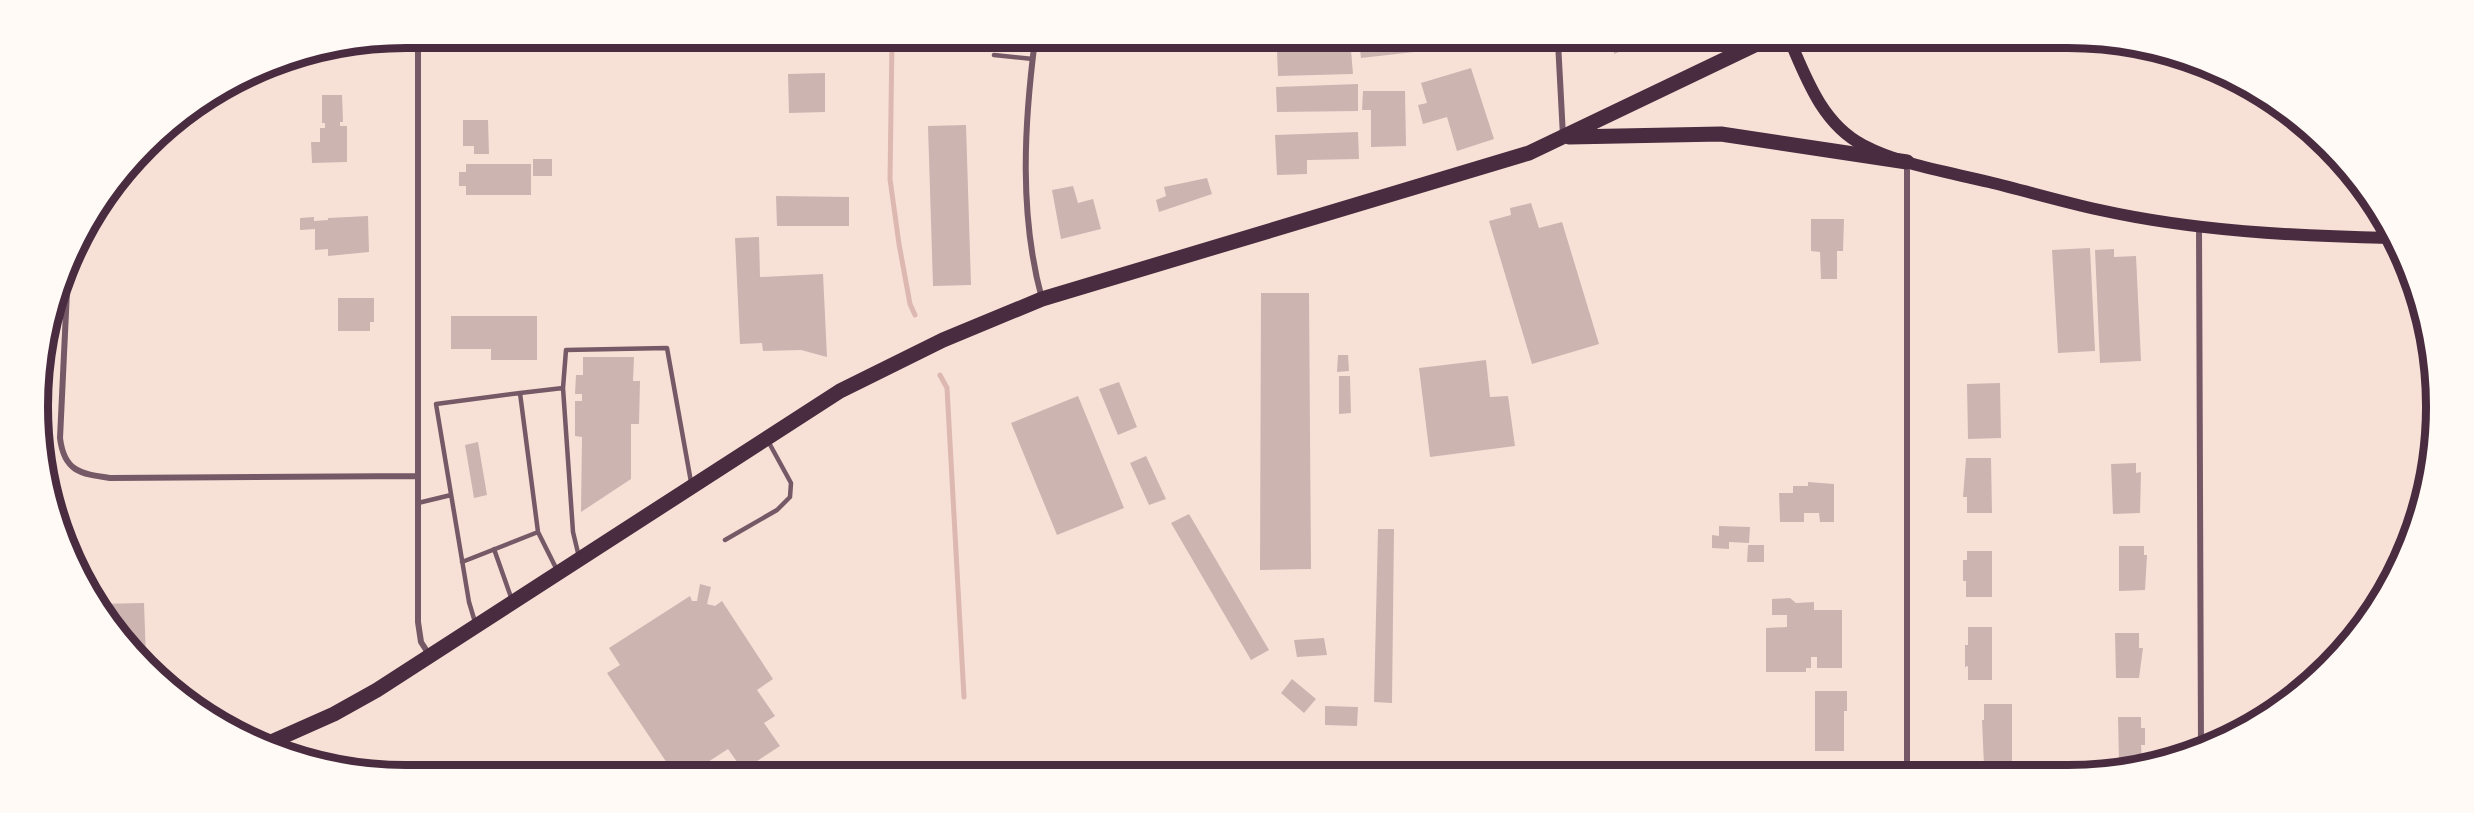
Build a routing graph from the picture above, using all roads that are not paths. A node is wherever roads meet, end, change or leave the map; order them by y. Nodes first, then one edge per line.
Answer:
1 (418, 48) edge
2 (1034, 48) edge
3 (1558, 48) edge
4 (1749, 48) edge
5 (1793, 48) edge
6 (994, 55) dead end
7 (1033, 59) junction
8 (1563, 137) junction
9 (1907, 162) junction
10 (2199, 226) junction
11 (2384, 238) edge
12 (67, 291) edge
13 (1042, 299) junction
14 (563, 388) junction
15 (520, 393) junction
16 (766, 438) junction
17 (418, 476) junction
18 (692, 486) junction
19 (451, 495) junction
20 (418, 503) junction
21 (538, 532) junction
22 (725, 540) dead end
23 (494, 549) junction
24 (579, 559) junction
25 (462, 561) junction
26 (558, 573) junction
27 (513, 602) junction
28 (477, 626) junction
29 (430, 656) junction
30 (2201, 739) edge
31 (275, 740) edge
32 (1907, 765) edge

1 - 17 street
2 - 7 street
3 - 8 street
4 - 8 main road
5 - 9 main road
6 - 7 lane
7 - 13 street
8 - 9 main road
8 - 13 main road
9 - 10 main road
9 - 32 street
10 - 11 main road
10 - 30 street
12 - 17 street
13 - 16 main road
14 - 15 lane
14 - 18 lane
14 - 24 lane
15 - 19 lane
15 - 21 lane
16 - 18 main road
16 - 22 lane
17 - 20 street
18 - 24 main road
19 - 20 lane
19 - 25 lane
20 - 29 street
21 - 23 lane
21 - 26 lane
23 - 25 lane
23 - 27 lane
24 - 26 main road
25 - 28 lane
26 - 27 main road
27 - 28 main road
28 - 29 main road
29 - 31 main road

